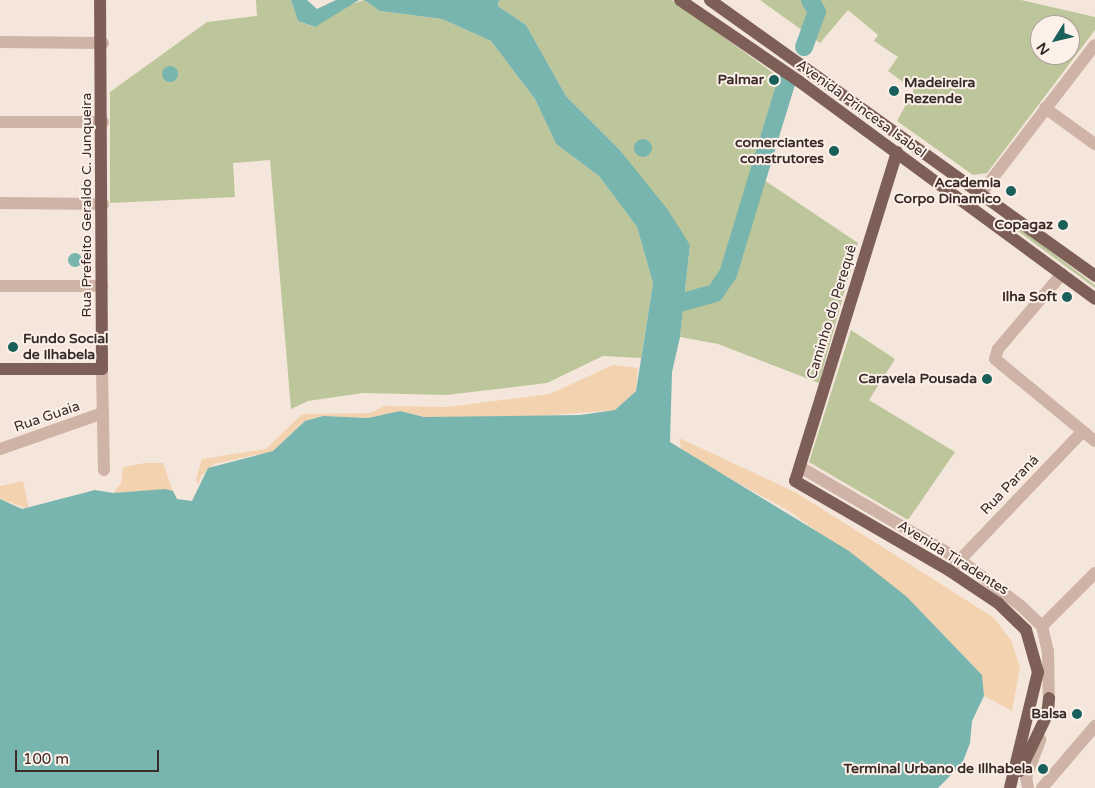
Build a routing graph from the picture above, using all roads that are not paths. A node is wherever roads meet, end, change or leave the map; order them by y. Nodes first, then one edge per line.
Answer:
1 (100, 0) edge
2 (680, 0) edge
3 (710, 0) edge
4 (0, 42) edge
5 (103, 43) junction
6 (1095, 45) edge
7 (1045, 108) junction
8 (0, 122) edge
9 (103, 122) junction
10 (1095, 144) edge
11 (896, 152) junction
12 (982, 192) junction
13 (0, 203) edge
14 (103, 204) junction
15 (1062, 274) junction
16 (1095, 276) edge
17 (0, 286) edge
18 (102, 286) junction
19 (1095, 298) edge
20 (0, 369) edge
21 (102, 370) junction
22 (103, 413) junction
23 (1083, 431) junction
24 (1095, 441) edge
25 (0, 449) edge
26 (800, 467) junction
27 (104, 470) dead end
28 (795, 481) joint
29 (960, 560) junction
30 (950, 571) junction
31 (1095, 573) edge
32 (1042, 626) junction
33 (1049, 698) junction
34 (1095, 726) edge
35 (1011, 788) edge
36 (1028, 788) edge
37 (1042, 788) edge

1 - 5 main road, Rua Prefeito Geraldo C. Junqueira
2 - 11 main road, Avenida Princesa Isabel
3 - 12 main road, Avenida Princesa Isabel
4 - 5 street
5 - 9 main road, Rua Prefeito Geraldo C. Junqueira
6 - 7 street
7 - 10 street
7 - 12 street
8 - 9 street
9 - 14 main road, Rua Prefeito Geraldo C. Junqueira
11 - 15 main road, Avenida Princesa Isabel
11 - 26 main road, Caminho do Perequê
12 - 16 main road, Avenida Princesa Isabel
13 - 14 street
14 - 18 main road, Rua Prefeito Geraldo C. Junqueira
15 - 19 main road, Avenida Princesa Isabel
15 - 23 street
17 - 18 street
18 - 21 main road, Rua Prefeito Geraldo C. Junqueira
20 - 21 main road
21 - 22 street, Rua Prefeito Geraldo C. Junqueira
22 - 25 street, Rua Guaia
22 - 27 street, Rua Prefeito Geraldo C. Junqueira
23 - 24 street
23 - 29 street, Rua Paraná
26 - 28 main road, Caminho do Perequê
26 - 29 street, Avenida Tiradentes
28 - 30 main road, Avenida Tiradentes
29 - 30 street, Rua Paraná
29 - 32 street, Avenida Tiradentes
30 - 35 main road, Avenida Tiradentes
31 - 32 street
32 - 33 street
33 - 35 main road
33 - 36 street
34 - 37 street

